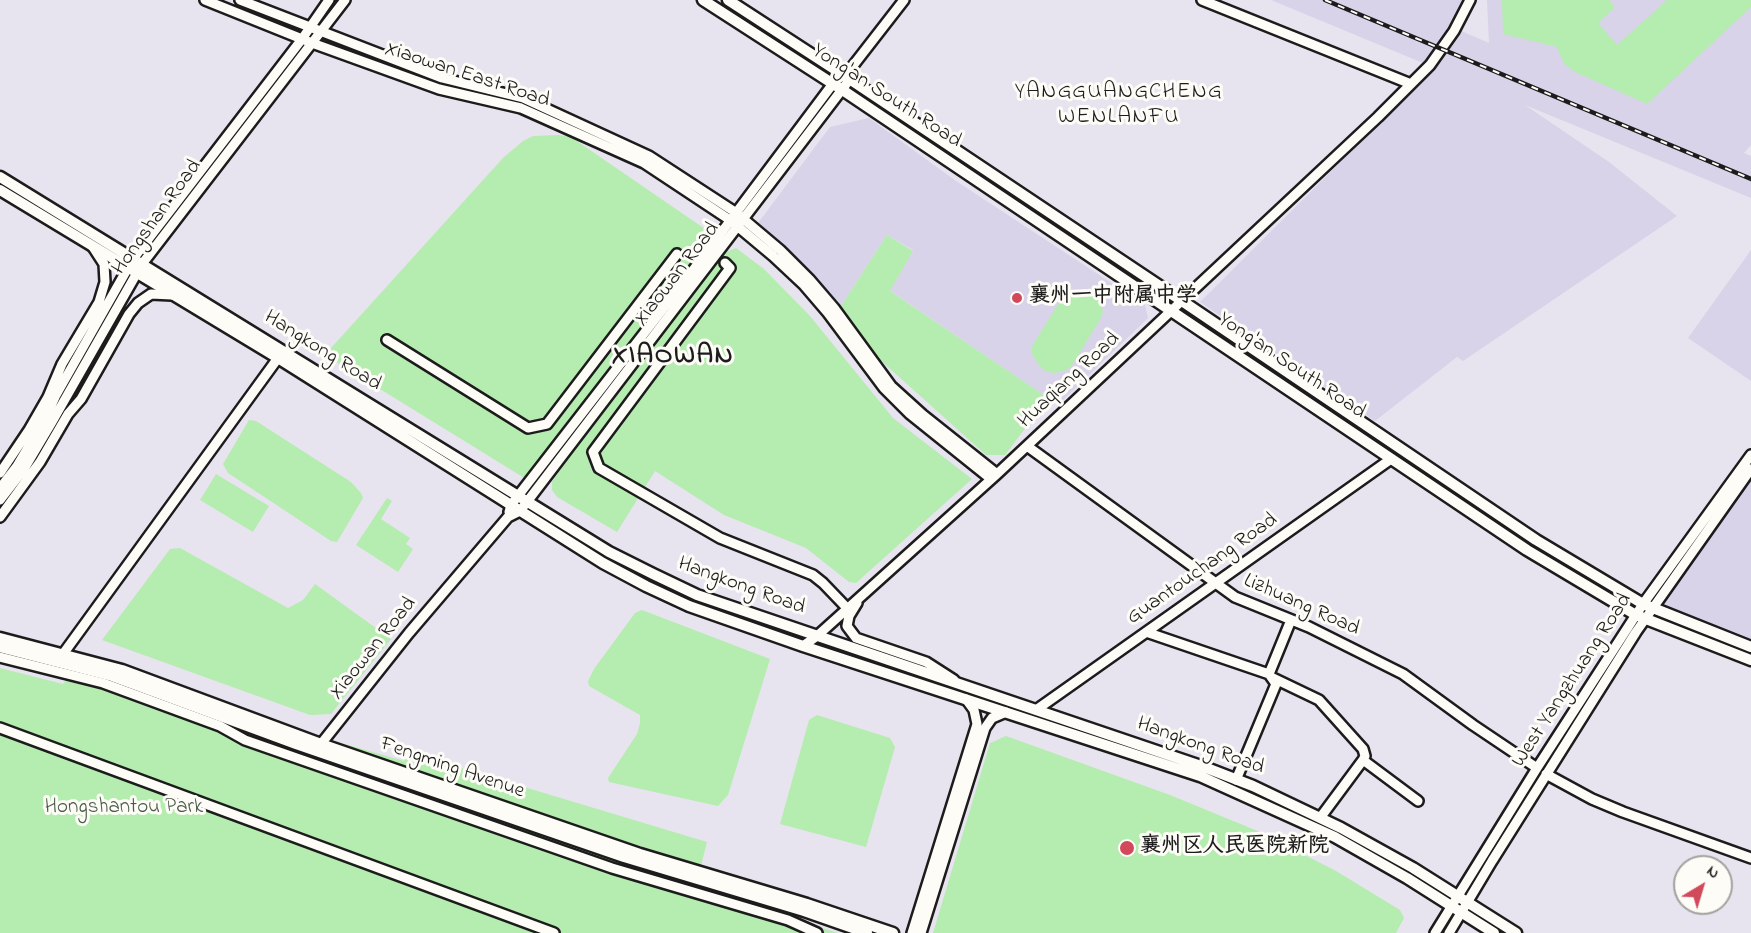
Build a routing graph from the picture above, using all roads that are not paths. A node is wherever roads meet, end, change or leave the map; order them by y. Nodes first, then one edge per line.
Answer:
1 (205, 0) edge
2 (240, 0) edge
3 (329, 0) edge
4 (345, 0) edge
5 (703, 0) edge
6 (728, 0) edge
7 (904, 0) edge
8 (1202, 0) edge
9 (1470, 0) edge
10 (309, 28) junction
11 (321, 33) junction
12 (302, 39) junction
13 (312, 43) junction
14 (845, 76) junction
15 (1411, 84) junction
16 (837, 87) junction
17 (0, 177) edge
18 (0, 190) edge
19 (737, 219) junction
20 (93, 247) junction
21 (677, 254) dead end
22 (726, 263) dead end
23 (135, 266) junction
24 (172, 296) junction
25 (1182, 301) junction
26 (1172, 310) junction
27 (387, 340) dead end
28 (278, 358) junction
29 (1027, 446) junction
30 (1751, 455) edge
31 (1391, 459) junction
32 (1751, 470) edge
33 (0, 473) edge
34 (994, 476) junction
35 (0, 488) edge
36 (0, 500) edge
37 (519, 503) junction
38 (0, 517) edge
39 (1215, 583) junction
40 (862, 594) junction
41 (1647, 606) junction
42 (847, 608) junction
43 (1641, 617) junction
44 (1291, 620) junction
45 (1146, 632) junction
46 (817, 636) junction
47 (0, 638) edge
48 (803, 646) junction
49 (0, 647) edge
50 (1751, 647) edge
51 (63, 654) junction
52 (0, 657) edge
53 (1751, 660) edge
54 (1270, 675) junction
55 (964, 686) junction
56 (966, 699) junction
57 (1036, 710) junction
58 (1006, 712) junction
59 (0, 728) edge
60 (318, 747) junction
61 (1363, 760) junction
62 (1537, 768) junction
63 (1546, 774) junction
64 (1236, 780) junction
65 (1418, 801) dead end
66 (1320, 818) junction
67 (1751, 858) edge
68 (700, 876) junction
69 (1458, 895) junction
70 (1468, 902) junction
71 (1451, 906) junction
72 (1461, 912) junction
73 (554, 933) edge
74 (817, 933) edge
75 (867, 933) edge
76 (893, 933) edge
77 (912, 933) edge
78 (921, 933) edge
79 (1435, 933) edge
80 (1449, 933) edge
81 (1494, 933) edge
82 (1516, 933) edge

1 - 12 street, Xiaowan East Road
2 - 10 street, Xiaowan East Road
3 - 10 street, Hongshan Road
4 - 11 street, Hongshan Road
5 - 16 main road, Yong'an South Road
6 - 14 main road, Yong'an South Road
7 - 14 street, Xiaowan Road
8 - 15 street
9 - 15 street, Huaqiang Road
10 - 11 street, Xiaowan East Road
10 - 12 street, Hongshan Road
11 - 13 street, Hongshan Road
11 - 19 street, Xiaowan East Road
12 - 13 street, Xiaowan East Road
12 - 23 street, Hongshan Road
13 - 19 street, Xiaowan East Road
13 - 23 street, Hongshan Road
14 - 16 street, Xiaowan Road
14 - 25 main road, Yong'an South Road
15 - 25 street, Huaqiang Road
16 - 19 street, Xiaowan Road
16 - 26 main road, Yong'an South Road
17 - 23 main road, Hangkong Road
18 - 20 main road, Hangkong Road
19 - 34 street, Xiaowan East Road
19 - 37 street, Xiaowan Road
20 - 23 main road, Hangkong Road
20 - 33 street
21 - 27 street
22 - 42 street
23 - 24 main road, Hangkong Road
23 - 35 street, Hongshan Road
23 - 36 street, Hongshan Road
23 - 37 main road, Hangkong Road
24 - 28 main road, Hangkong Road
24 - 38 street
25 - 26 street, Huaqiang Road
25 - 41 main road, Yong'an South Road
26 - 29 street, Huaqiang Road
26 - 31 main road, Yong'an South Road
28 - 37 main road, Hangkong Road
28 - 51 street
29 - 34 street, Huaqiang Road
29 - 39 street, Lizhuang Road
30 - 41 street, West Yangzhuang Road
31 - 39 street, Guantouchang Road
31 - 43 main road, Yong'an South Road
32 - 41 street, West Yangzhuang Road
34 - 40 street, Huaqiang Road
37 - 46 main road, Hangkong Road
37 - 48 main road, Hangkong Road
37 - 60 street, Xiaowan Road
39 - 44 street, Lizhuang Road
39 - 45 street, Guantouchang Road
40 - 42 street, Huaqiang Road
40 - 55 street
41 - 43 street, West Yangzhuang Road
41 - 50 main road, Yong'an South Road
42 - 46 street, Huaqiang Road
43 - 53 main road, Yong'an South Road
43 - 62 street, West Yangzhuang Road
43 - 63 street, West Yangzhuang Road
44 - 54 street
44 - 62 street, Lizhuang Road
45 - 54 street
45 - 57 street, Guantouchang Road
46 - 48 street, Huaqiang Road
46 - 55 main road, Hangkong Road
47 - 51 main road, Fengming Avenue
48 - 56 main road, Hangkong Road
49 - 60 main road, Fengming Avenue
51 - 60 main road, Fengming Avenue
52 - 74 street
54 - 61 street
54 - 64 street
55 - 57 main road, Hangkong Road
56 - 58 main road, Hangkong Road
56 - 77 street
57 - 64 main road, Hangkong Road
58 - 71 main road, Hangkong Road
58 - 78 street
59 - 73 street
60 - 68 main road, Fengming Avenue
61 - 65 street
61 - 66 street
62 - 69 street, West Yangzhuang Road
63 - 67 street
63 - 70 street, West Yangzhuang Road
64 - 66 main road, Hangkong Road
66 - 69 main road, Hangkong Road
68 - 75 main road, Fengming Avenue
68 - 76 main road, Fengming Avenue
69 - 70 main road, Hangkong Road
69 - 71 street, West Yangzhuang Road
70 - 72 street, West Yangzhuang Road
70 - 82 main road, Hangkong Road
71 - 72 main road, Hangkong Road
71 - 79 street, West Yangzhuang Road
72 - 80 street, West Yangzhuang Road
72 - 81 main road, Hangkong Road

